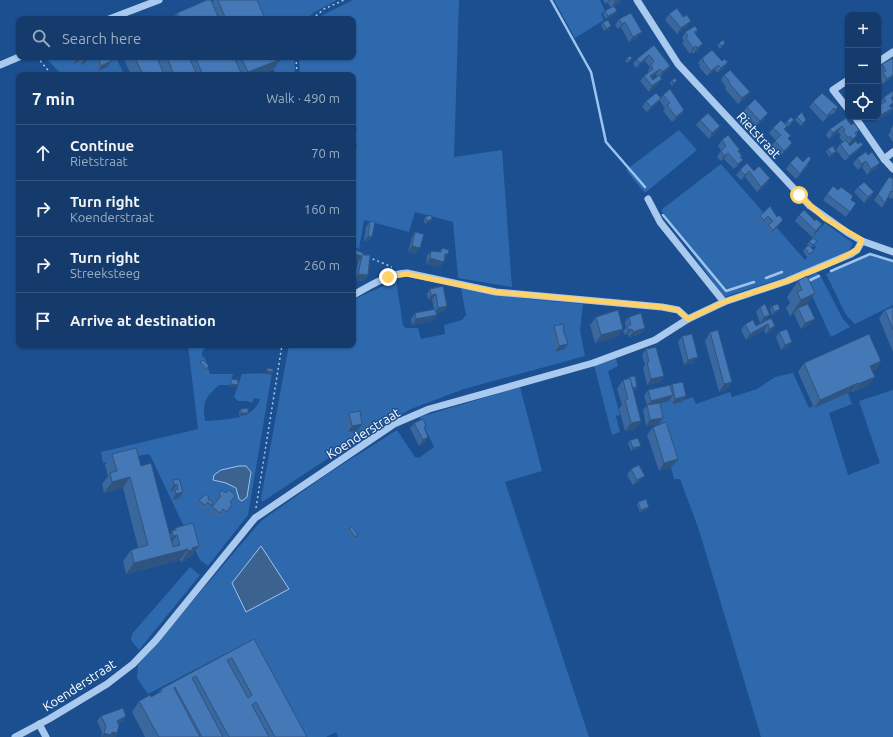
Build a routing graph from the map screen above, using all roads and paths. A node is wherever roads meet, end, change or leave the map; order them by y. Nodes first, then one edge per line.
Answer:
1 (159, 0) edge
2 (344, 0) edge
3 (637, 0) edge
4 (117, 16) edge
5 (316, 16) edge
6 (893, 52) edge
7 (16, 58) edge
8 (40, 60) edge
9 (296, 60) edge
10 (881, 60) edge
11 (0, 64) edge
12 (50, 72) edge
13 (297, 72) edge
14 (845, 82) edge
15 (845, 104) edge
16 (857, 120) edge
17 (893, 152) edge
18 (884, 159) junction
19 (893, 169) edge
20 (648, 199) dead end
21 (862, 240) junction
22 (893, 252) edge
23 (366, 256) edge
24 (393, 268) dead end
25 (356, 293) edge
26 (724, 302) junction
27 (688, 319) junction
28 (282, 348) edge
29 (255, 518) junction
30 (39, 724) junction
31 (15, 737) edge
32 (46, 737) edge

1 - 4 street
2 - 5 path
3 - 21 street, Rietstraat
6 - 10 street
7 - 11 street
8 - 12 path
9 - 13 path
14 - 15 street
16 - 18 street
17 - 18 street
18 - 19 street
20 - 26 street
21 - 22 street, Rietstraat
21 - 26 street, Koenderstraat
23 - 24 path
25 - 27 street
26 - 27 street, Koenderstraat
27 - 29 street, Koenderstraat
28 - 29 path
29 - 30 street, Koenderstraat
30 - 31 street, Koenderstraat
30 - 32 street

